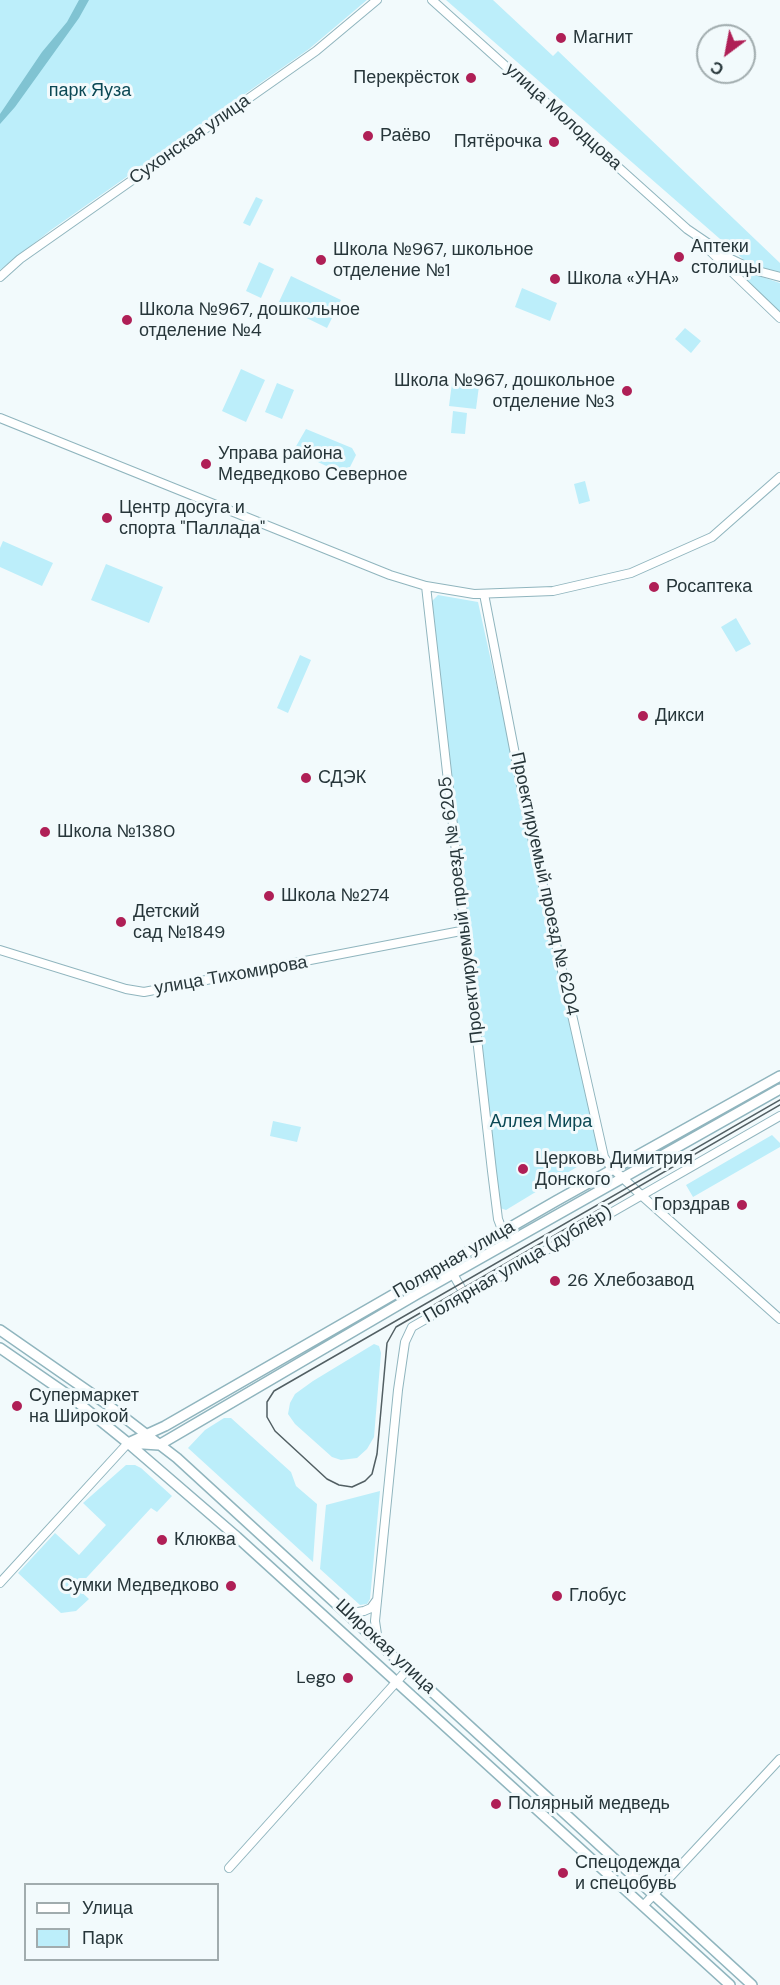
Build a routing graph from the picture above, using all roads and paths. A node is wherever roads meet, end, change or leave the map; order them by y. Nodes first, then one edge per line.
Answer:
1 (377, 0) edge
2 (432, 0) edge
3 (693, 234) junction
4 (754, 270) junction
5 (0, 277) edge
6 (780, 278) edge
7 (743, 283) junction
8 (780, 318) edge
9 (0, 418) edge
10 (780, 477) edge
11 (426, 586) junction
12 (484, 594) junction
13 (466, 930) junction
14 (0, 950) edge
15 (780, 1076) edge
16 (780, 1089) edge
17 (780, 1116) edge
18 (614, 1169) junction
19 (623, 1178) junction
20 (641, 1195) junction
21 (503, 1232) junction
22 (453, 1274) junction
23 (465, 1295) junction
24 (780, 1319) edge
25 (0, 1330) edge
26 (0, 1348) edge
27 (145, 1433) junction
28 (128, 1443) junction
29 (159, 1445) junction
30 (0, 1583) edge
31 (377, 1599) junction
32 (334, 1600) junction
33 (378, 1641) junction
34 (408, 1669) junction
35 (397, 1681) junction
36 (780, 1759) edge
37 (229, 1868) dead end
38 (655, 1893) junction
39 (644, 1905) junction
40 (690, 1926) junction
41 (682, 1940) junction
42 (730, 1985) edge
43 (752, 1985) edge

1 - 5 street, Сухонская улица
2 - 3 street, улица Молодцова
3 - 4 street, улица Молодцова
3 - 7 street, улица Молодцова
4 - 6 street, улица Молодцова
4 - 7 street
7 - 8 street, улица Молодцова
9 - 11 street
10 - 12 street
11 - 12 street
11 - 13 street, Проектируемый проезд № 6205
12 - 18 street, Проектируемый проезд № 6204
13 - 14 street, улица Тихомирова
13 - 21 street, Проектируемый проезд № 6205
15 - 18 main road, Полярная улица
16 - 19 main road, Полярная улица
17 - 20 street, Полярная улица (дублёр)
18 - 19 street, Проектируемый проезд № 6204
18 - 21 main road, Полярная улица
19 - 20 street, Проектируемый проезд № 6204
19 - 22 main road, Полярная улица
20 - 23 street, Полярная улица (дублёр)
20 - 24 street, Проектируемый проезд № 6204
21 - 27 main road, Полярная улица
22 - 23 street
22 - 29 main road, Полярная улица
23 - 31 street, Полярная улица (дублёр)
25 - 27 main road, Широкая улица
26 - 28 main road, Широкая улица
27 - 28 main road, Полярная улица
27 - 29 main road, Широкая улица
28 - 29 main road
28 - 30 street, Полярная улица
28 - 35 main road, Широкая улица
29 - 32 main road, Широкая улица
31 - 32 street
31 - 33 street
32 - 33 main road, Широкая улица
33 - 34 main road, Широкая улица
34 - 35 street
34 - 38 main road, Широкая улица
35 - 37 street
35 - 39 main road, Широкая улица
36 - 38 street
38 - 39 street
38 - 40 main road, Широкая улица
39 - 41 main road, Широкая улица
40 - 41 main road
40 - 43 main road, Широкая улица
41 - 42 main road, Широкая улица

